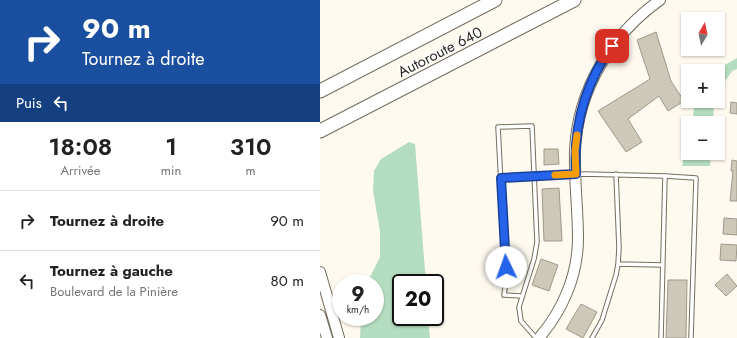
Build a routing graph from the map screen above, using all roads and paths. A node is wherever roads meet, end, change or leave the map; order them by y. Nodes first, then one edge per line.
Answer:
1 (495, 0) edge
2 (574, 0) edge
3 (660, 0) edge
4 (320, 91) edge
5 (320, 131) edge
6 (576, 174) junction
7 (616, 174) junction
8 (535, 176) junction
9 (665, 176) junction
10 (501, 178) junction
11 (618, 264) junction
12 (663, 265) junction
13 (320, 272) edge
14 (522, 296) junction
15 (320, 316) edge
16 (327, 338) edge
17 (339, 338) edge
18 (536, 338) edge
19 (539, 338) edge
20 (592, 338) edge
21 (661, 338) edge
22 (692, 338) edge

1 - 4 highway, Autoroute 640
2 - 5 highway, Autoroute 640
3 - 6 street
6 - 7 lane
6 - 8 lane
6 - 19 street
7 - 9 lane
7 - 11 lane
8 - 10 lane
8 - 10 lane
8 - 14 lane
9 - 12 lane
9 - 22 lane
10 - 14 lane
11 - 12 lane
11 - 20 lane
12 - 21 lane
13 - 17 street
14 - 18 lane
15 - 16 street

